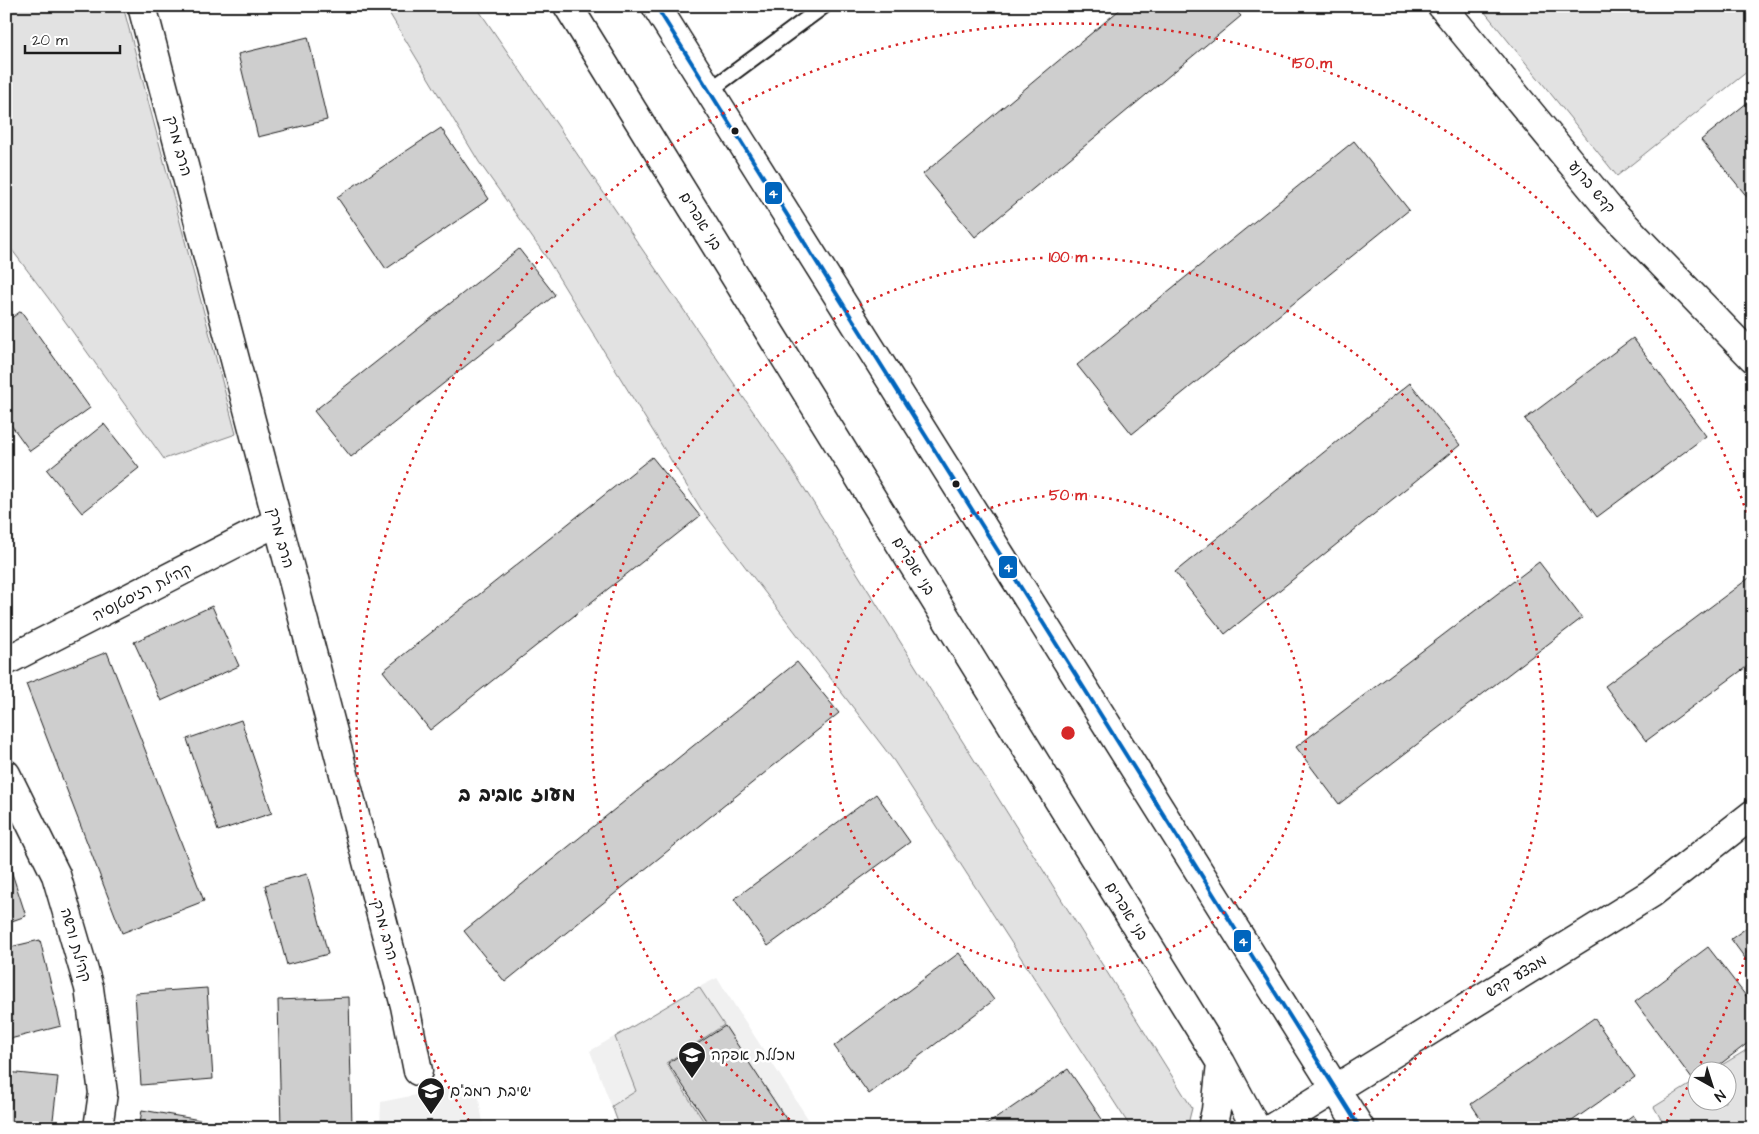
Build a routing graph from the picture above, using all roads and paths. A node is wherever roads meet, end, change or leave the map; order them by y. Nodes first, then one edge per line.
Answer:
1 (142, 6) edge
2 (568, 6) edge
3 (656, 6) edge
4 (824, 6) edge
5 (1442, 6) edge
6 (709, 91) junction
7 (1753, 358) edge
8 (277, 522) junction
9 (6, 661) edge
10 (6, 774) edge
11 (1753, 814) edge
12 (1221, 1063) junction
13 (418, 1071) dead end
14 (1336, 1087) junction
15 (98, 1128) edge
16 (1212, 1128) edge
17 (1256, 1128) edge
18 (1272, 1128) edge
19 (1360, 1128) edge

1 - 8 street, הרב מרק
2 - 12 street, בני אפרים
3 - 6 street
4 - 6 lane
5 - 7 street, קדש ברנע
6 - 14 street
8 - 9 street, קהילת רזיסטנסיה
8 - 13 street, הרב מרק
10 - 15 street, קהילת ורשה
11 - 14 street, מבצע קדש
12 - 16 street
12 - 17 street, בני אפרים
14 - 18 street, מבצע קדש
14 - 19 street

